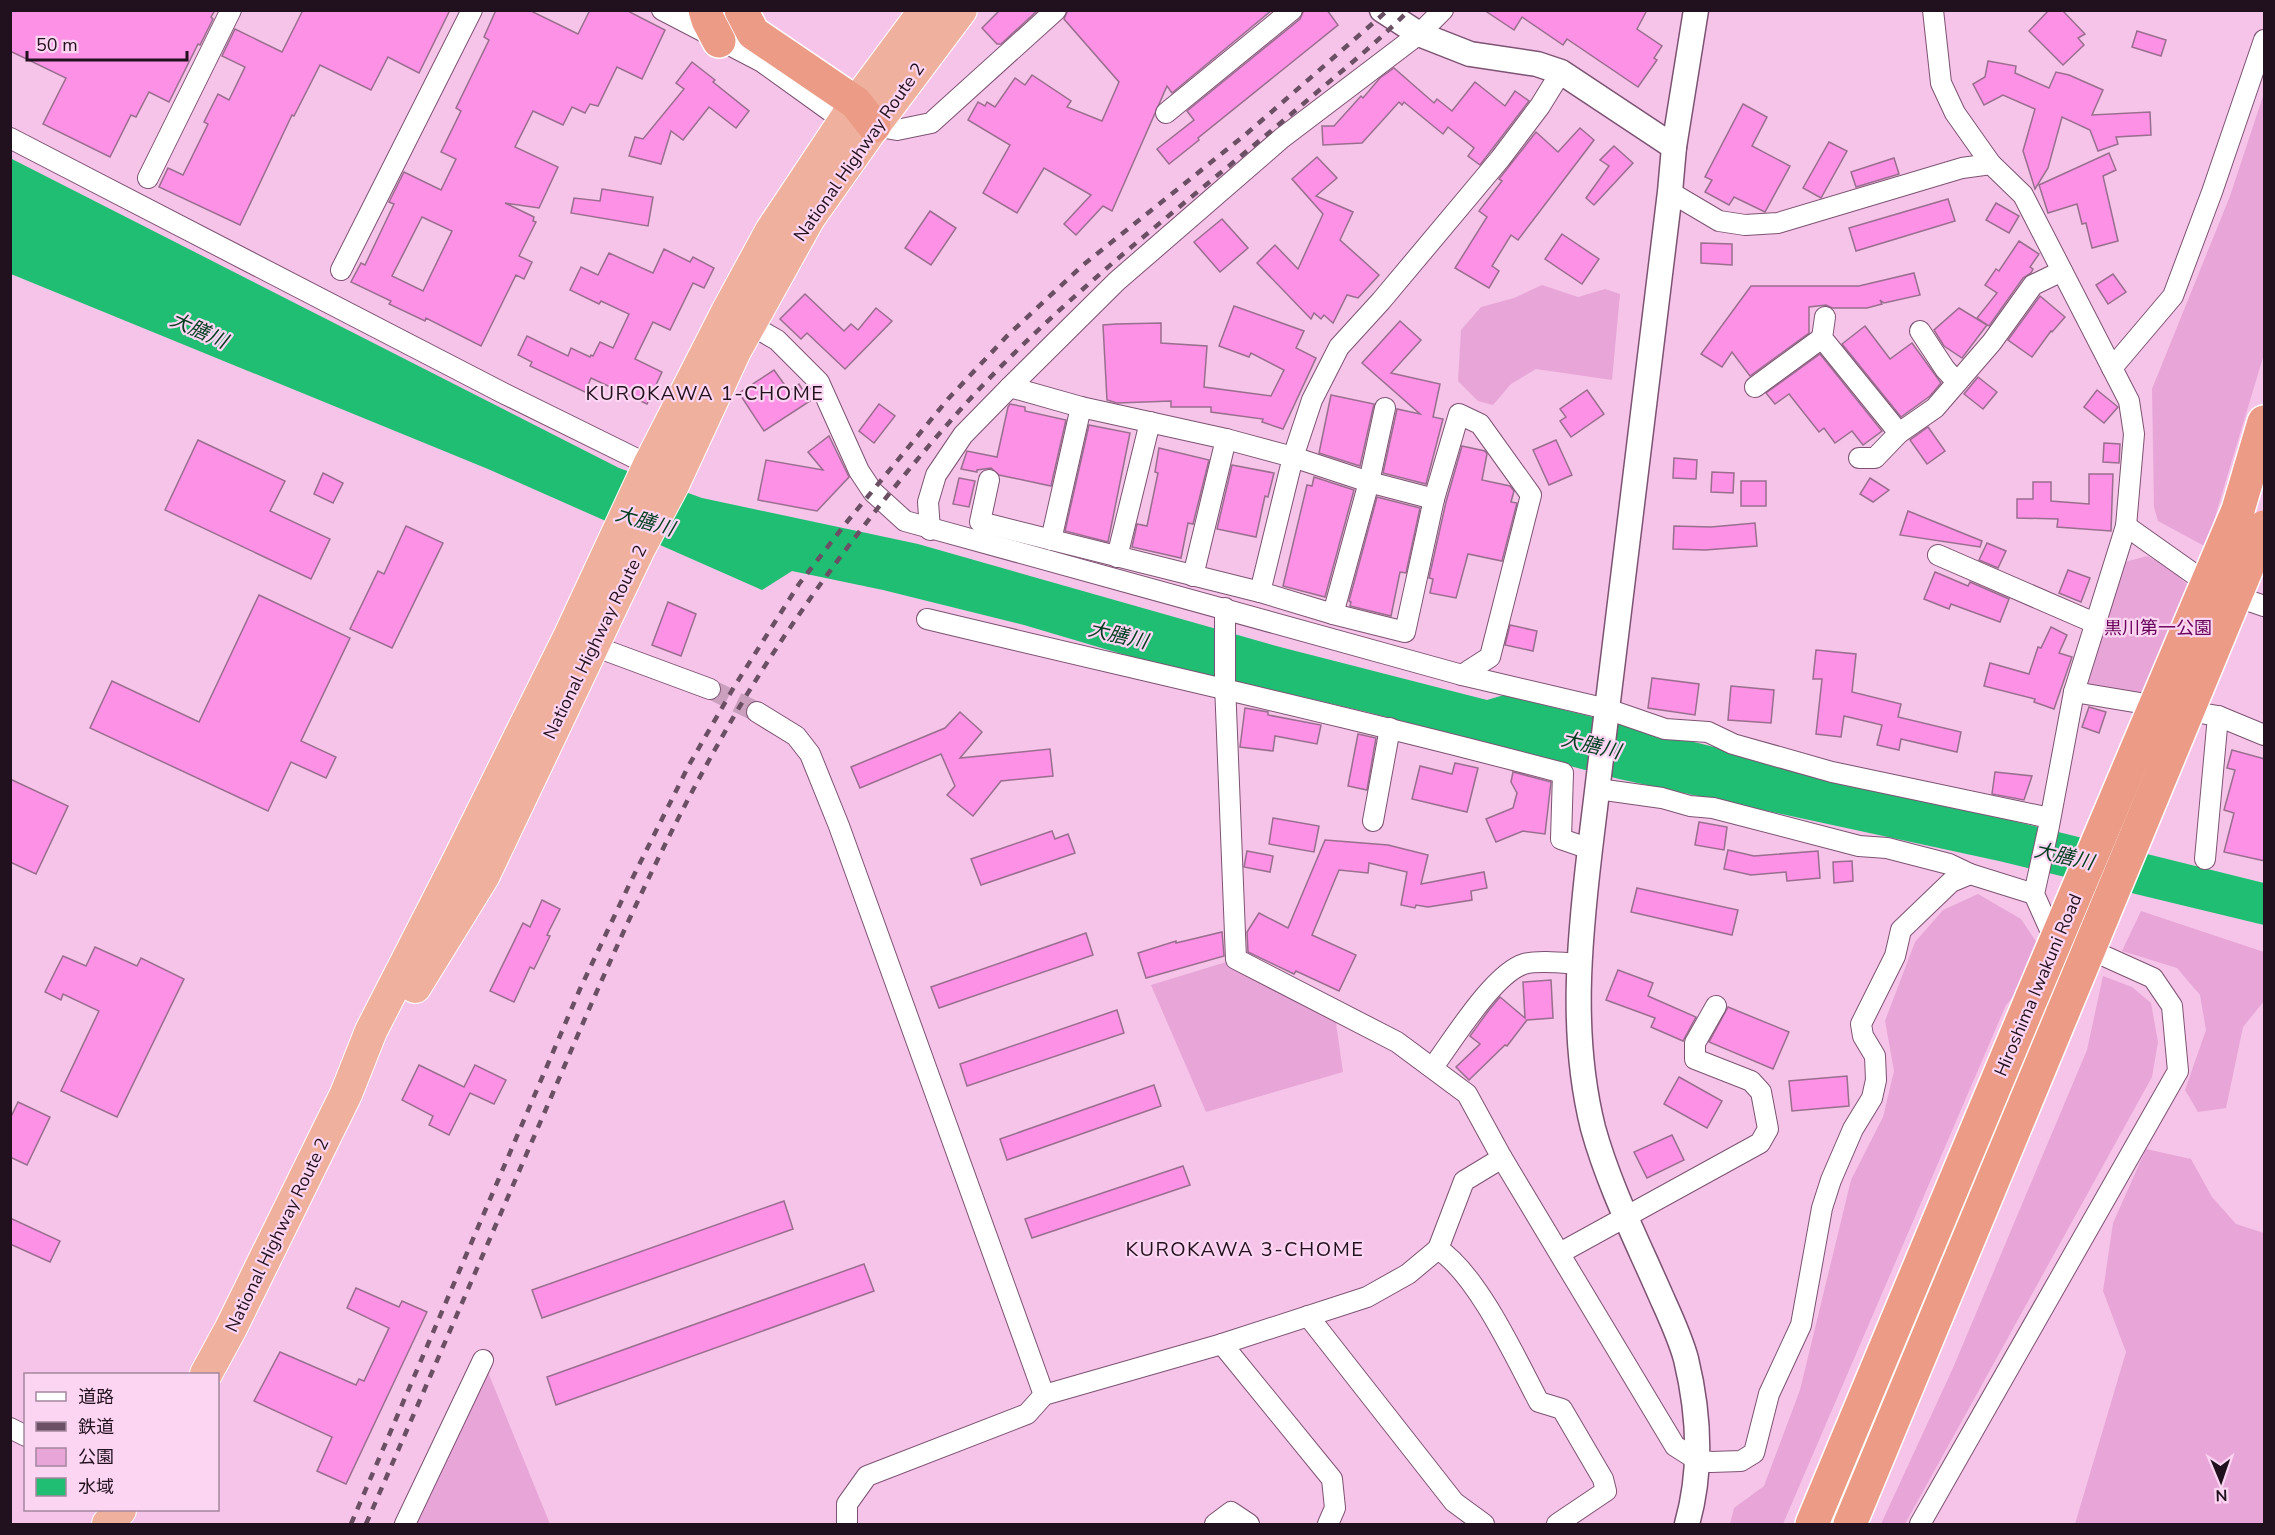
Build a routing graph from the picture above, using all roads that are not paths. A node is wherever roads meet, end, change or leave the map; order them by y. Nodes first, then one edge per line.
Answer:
1 (231, 10) edge
2 (472, 10) edge
3 (662, 10) edge
4 (705, 10) edge
5 (741, 10) edge
6 (925, 10) edge
7 (961, 10) edge
8 (1056, 10) edge
9 (1292, 10) edge
10 (1382, 10) edge
11 (1443, 10) edge
12 (1696, 10) edge
13 (1933, 10) edge
14 (1419, 34) junction
15 (2265, 40) edge
16 (719, 41) junction
17 (1561, 72) junction
18 (1166, 113) dead end
19 (858, 117) junction
20 (10, 138) edge
21 (1674, 147) junction
22 (1991, 164) junction
23 (147, 178) dead end
24 (1670, 192) junction
25 (341, 270) dead end
26 (2062, 271) junction
27 (1825, 317) dead end
28 (739, 319) junction
29 (1920, 331) dead end
30 (1822, 338) junction
31 (2112, 368) junction
32 (1957, 382) junction
33 (1010, 387) junction
34 (1755, 387) dead end
35 (1081, 407) junction
36 (1385, 408) dead end
37 (1150, 422) junction
38 (2265, 422) edge
39 (1899, 433) junction
40 (1226, 439) junction
41 (2265, 445) edge
42 (1293, 457) junction
43 (1859, 458) dead end
44 (656, 474) junction
45 (989, 480) dead end
46 (1369, 482) junction
47 (1434, 499) junction
48 (2251, 519) edge
49 (2126, 526) junction
50 (930, 530) junction
51 (1051, 540) junction
52 (1938, 555) dead end
53 (1117, 557) junction
54 (1193, 576) junction
55 (1260, 592) junction
56 (2265, 606) edge
57 (1326, 612) junction
58 (1225, 616) junction
59 (927, 619) dead end
60 (2097, 624) junction
61 (1294, 628) junction
62 (581, 641) junction
63 (1462, 675) junction
64 (710, 688) tunnel mouth
65 (1225, 688) junction
66 (2074, 692) junction
67 (757, 712) tunnel mouth
68 (1607, 713) junction
69 (2218, 716) junction
70 (1390, 729) junction
71 (2265, 735) edge
72 (1598, 785) junction
73 (1373, 821) dead end
74 (2050, 822) junction
75 (1590, 849) junction
76 (2205, 859) dead end
77 (1970, 874) junction
78 (2035, 889) junction
79 (1579, 964) junction
80 (1716, 1006) dead end
81 (1433, 1067) junction
82 (1502, 1158) junction
83 (1626, 1216) junction
84 (1438, 1249) junction
85 (1560, 1253) junction
86 (1308, 1316) junction
87 (1222, 1344) junction
88 (483, 1360) dead end
89 (207, 1373) edge
90 (1044, 1395) junction
91 (10, 1428) edge
92 (24, 1435) edge
93 (1697, 1460) junction
94 (118, 1511) edge
95 (108, 1524) edge
96 (405, 1524) edge
97 (847, 1524) edge
98 (1215, 1524) edge
99 (1249, 1524) edge
100 (1328, 1524) edge
101 (1484, 1524) edge
102 (1557, 1524) edge
103 (1687, 1524) edge
104 (1812, 1524) edge
105 (1850, 1524) edge
106 (1920, 1524) edge

1 - 23 street
2 - 25 street
3 - 16 street
4 - 16 highway
5 - 19 highway
6 - 19 highway, National Highway Route 2
7 - 19 highway, National Highway Route 2
8 - 19 street
9 - 18 street
10 - 14 street
11 - 14 street
12 - 21 street
13 - 22 street
14 - 17 street
14 - 33 street
15 - 31 street
16 - 19 street
17 - 21 street
17 - 42 street
19 - 28 highway, National Highway Route 2
20 - 44 street
21 - 24 street
22 - 24 street
22 - 26 street
24 - 68 street
26 - 31 street
26 - 32 street
27 - 30 street
28 - 44 highway, National Highway Route 2
28 - 50 street
29 - 32 street
30 - 34 street
30 - 39 street
31 - 49 street
32 - 39 street
33 - 35 street
33 - 50 street
35 - 37 street
35 - 51 street
36 - 46 street
37 - 40 street
37 - 53 street
38 - 48 highway
39 - 43 street
40 - 42 street
40 - 54 street
41 - 48 highway, Hiroshima Iwakuni Road
42 - 46 street
42 - 55 street
44 - 62 highway, National Highway Route 2
45 - 51 street
46 - 47 street
46 - 57 street
47 - 57 street
47 - 63 street
48 - 104 highway, Hiroshima Iwakuni Road, bridge
48 - 105 highway, Hiroshima Iwakuni Road, bridge
49 - 56 street
49 - 60 street
50 - 58 street
51 - 53 street
52 - 60 street
53 - 54 street
54 - 55 street
55 - 57 street
57 - 61 street
58 - 61 street
58 - 65 street
59 - 65 street
60 - 66 street
61 - 63 street
62 - 64 street
62 - 89 highway, National Highway Route 2
63 - 68 street
65 - 70 street
65 - 81 street
66 - 69 street
66 - 74 street
67 - 90 street
68 - 72 street
68 - 74 street
69 - 71 street
69 - 76 street
70 - 73 street
70 - 75 street
72 - 75 street
72 - 77 street
74 - 78 street
75 - 79 street
77 - 78 street
77 - 93 street
78 - 106 street
79 - 81 street
79 - 83 street
80 - 83 street
81 - 82 street
82 - 84 street
82 - 85 street
83 - 85 street
83 - 93 street
84 - 86 street
84 - 102 street
85 - 93 street
86 - 87 street
86 - 101 street
87 - 90 street
87 - 100 street
88 - 96 street
90 - 97 street
91 - 92 street
93 - 103 street
94 - 95 highway
98 - 99 street

